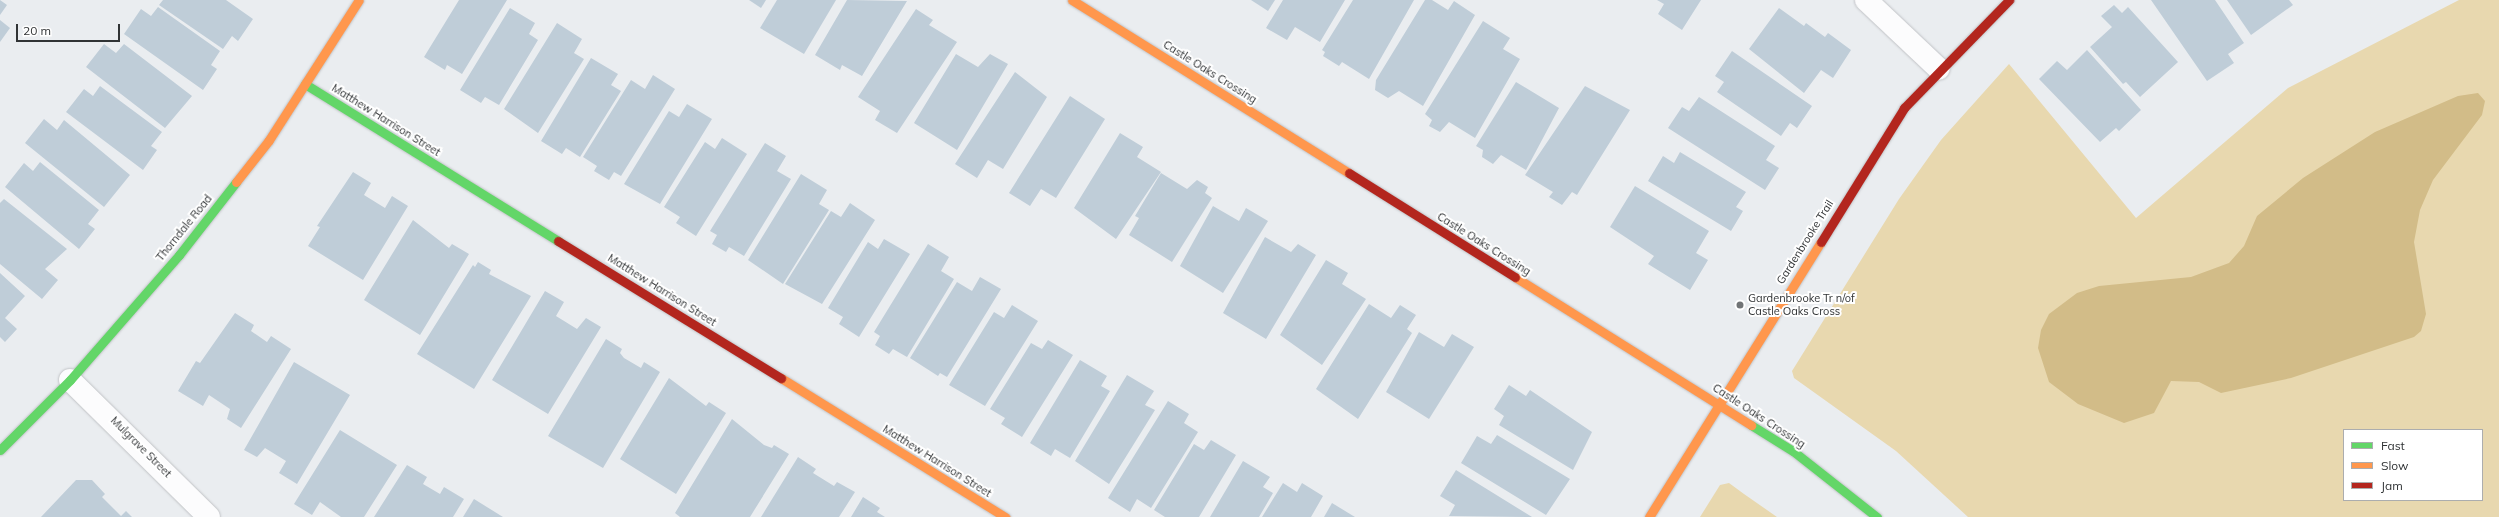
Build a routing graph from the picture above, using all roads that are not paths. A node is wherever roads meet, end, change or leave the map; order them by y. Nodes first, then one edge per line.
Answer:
1 (359, 0) edge
2 (1072, 0) edge
3 (1866, 0) edge
4 (2009, 0) edge
5 (1939, 69) junction
6 (305, 84) junction
7 (70, 380) junction
8 (1718, 404) junction
9 (0, 450) edge
10 (209, 517) edge
11 (1005, 517) edge
12 (1648, 517) edge
13 (1877, 517) edge

1 - 6 street, Thorndale Road
2 - 8 street, Castle Oaks Crossing
3 - 5 street
4 - 5 street, Gardenbrooke Trail
5 - 8 street, Gardenbrooke Trail
6 - 7 street, Thorndale Road
6 - 11 street, Matthew Harrison Street
7 - 9 street, Thorndale Road
7 - 10 street, Mulgrave Street
8 - 12 street, Gardenbrooke Trail
8 - 13 street, Castle Oaks Crossing

